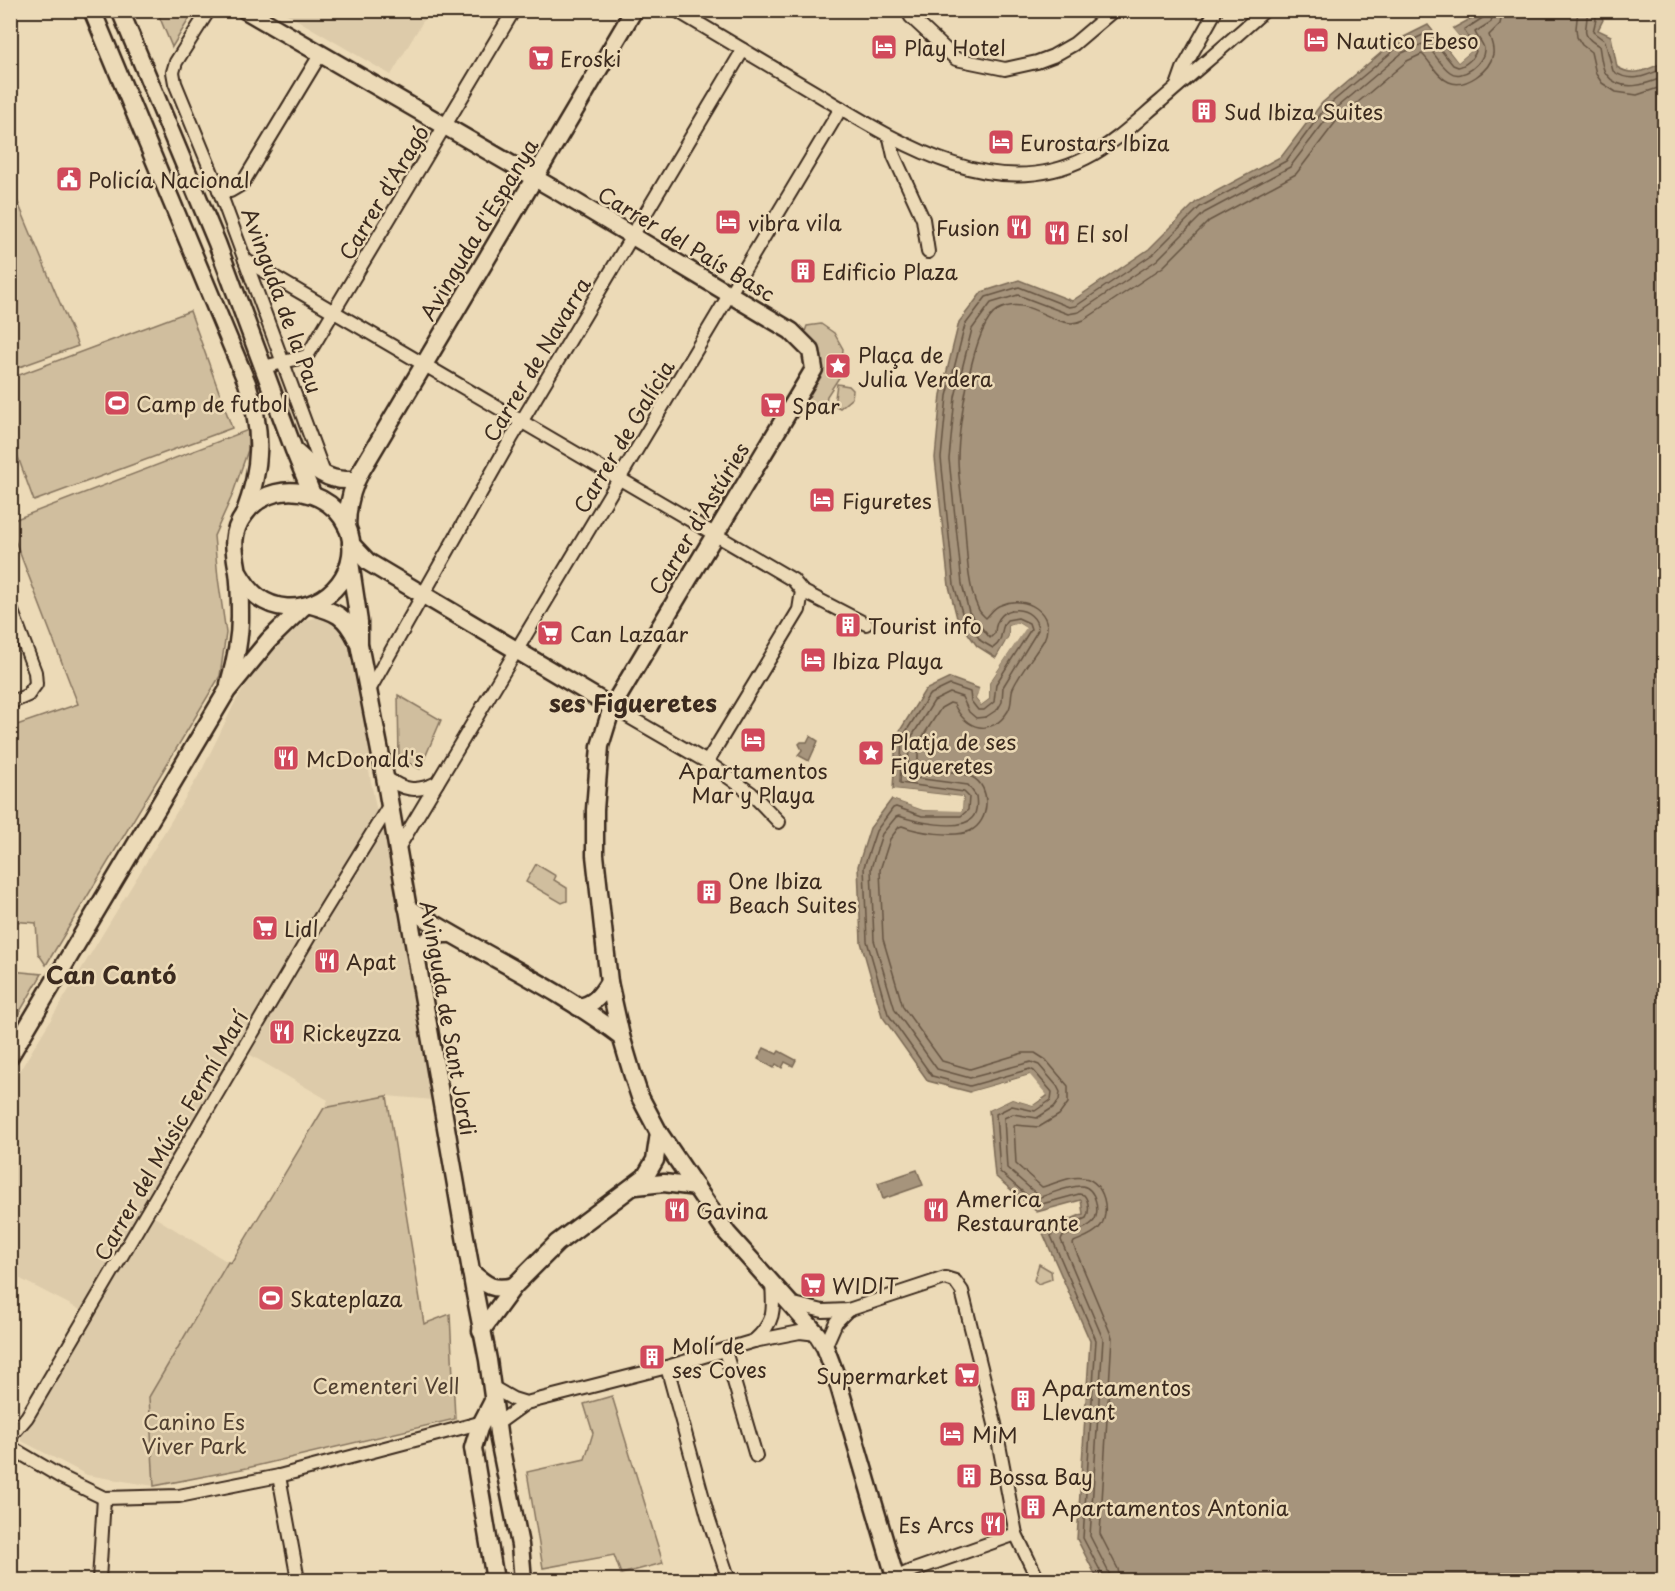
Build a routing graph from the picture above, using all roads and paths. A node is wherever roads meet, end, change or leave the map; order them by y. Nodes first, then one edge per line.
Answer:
1 (92, 10) edge
2 (120, 10) edge
3 (209, 10) edge
4 (244, 10) edge
5 (514, 10) edge
6 (634, 10) edge
7 (676, 10) edge
8 (907, 10) edge
9 (1114, 10) edge
10 (1216, 10) edge
11 (1265, 10) edge
12 (743, 50) junction
13 (320, 55) junction
14 (1177, 87) junction
15 (841, 108) junction
16 (445, 127) junction
17 (890, 138) junction
18 (535, 178) junction
19 (219, 190) junction
20 (632, 236) junction
21 (928, 252) dead end
22 (245, 260) junction
23 (729, 296) junction
24 (334, 310) junction
25 (811, 351) joint
26 (282, 362) junction
27 (424, 363) junction
28 (264, 367) junction
29 (522, 420) junction
30 (259, 448) junction
31 (294, 450) junction
32 (326, 476) junction
33 (355, 476) junction
34 (621, 478) junction
35 (315, 494) junction
36 (244, 515) junction
37 (347, 526) junction
38 (715, 535) junction
39 (351, 544) junction
40 (350, 562) junction
41 (238, 572) junction
42 (802, 591) junction
43 (423, 594) junction
44 (10, 606) edge
45 (307, 606) junction
46 (866, 624) dead end
47 (239, 637) junction
48 (359, 644) junction
49 (516, 651) junction
50 (227, 691) junction
51 (368, 692) junction
52 (10, 703) edge
53 (612, 707) junction
54 (707, 762) junction
55 (385, 777) junction
56 (438, 782) junction
57 (389, 806) junction
58 (779, 822) dead end
59 (397, 850) junction
60 (407, 907) junction
61 (448, 934) junction
62 (416, 953) junction
63 (609, 982) junction
64 (578, 1007) junction
65 (621, 1036) junction
66 (10, 1056) edge
67 (659, 1133) junction
68 (636, 1186) junction
69 (696, 1187) junction
70 (471, 1272) junction
71 (772, 1284) junction
72 (514, 1286) junction
73 (790, 1302) junction
74 (848, 1310) junction
75 (481, 1331) junction
76 (821, 1340) junction
77 (754, 1341) junction
78 (725, 1351) junction
79 (667, 1367) junction
80 (493, 1394) junction
81 (526, 1403) junction
82 (493, 1429) junction
83 (10, 1437) edge
84 (10, 1447) edge
85 (756, 1456) dead end
86 (279, 1476) junction
87 (104, 1498) junction
88 (1016, 1534) junction
89 (894, 1580) edge
90 (99, 1581) edge
91 (298, 1581) edge
92 (495, 1581) edge
93 (523, 1581) edge
94 (729, 1581) edge
95 (1038, 1581) edge

1 - 30 street
2 - 28 street, Avinguda de la Pau
3 - 19 street, Avinguda de la Pau
4 - 13 street, Carrer del País Basc
5 - 16 street, Carrer d'Aragó
6 - 18 street, Avinguda d'Espanya
7 - 12 street
8 - 9 street
10 - 14 street
11 - 14 street
12 - 15 street
12 - 20 street, Carrer de Navarra
13 - 16 street, Carrer del País Basc
13 - 19 street
14 - 17 street
15 - 17 street
15 - 23 street, Carrer de Galícia
16 - 18 street, Carrer del País Basc
16 - 24 street, Carrer d'Aragó
17 - 21 street
18 - 20 street, Carrer del País Basc
18 - 27 street, Avinguda d'Espanya
19 - 22 street, Avinguda de la Pau
20 - 23 street, Carrer del País Basc
20 - 29 street, Carrer de Navarra
22 - 24 street
22 - 26 street, Avinguda de la Pau
23 - 25 street, Carrer del País Basc
23 - 34 street, Carrer de Galícia
24 - 26 street, Carrer d'Aragó
24 - 27 street
25 - 38 street, Carrer d'Astúries
26 - 28 street, Carrer d'Aragó
26 - 32 street, Avinguda de la Pau
27 - 29 street
27 - 33 street, Avinguda d'Espanya
28 - 31 street, Avinguda de la Pau
29 - 34 street
29 - 43 street, Carrer de Navarra
30 - 36 street
30 - 47 street
31 - 32 street
31 - 35 street, Avinguda de la Pau
32 - 33 street
33 - 35 street
33 - 37 street, Avinguda d'Espanya
34 - 38 street
34 - 49 street, Carrer de Galícia
35 - 36 street
35 - 37 street
36 - 41 street
37 - 39 street
38 - 42 street
38 - 53 street, Carrer d'Astúries
39 - 40 street
39 - 43 street
40 - 45 street
40 - 48 street, Avinguda de Sant Jordi
41 - 45 street
41 - 47 street
42 - 46 street
42 - 54 street
43 - 49 street
43 - 51 street, Carrer de Navarra
44 - 52 street
45 - 48 street, Avinguda de Sant Jordi
45 - 50 street
47 - 50 street
48 - 51 street, Avinguda de Sant Jordi
49 - 53 street
49 - 56 street, Carrer de Galícia
50 - 66 street
51 - 55 street, Avinguda de Sant Jordi
53 - 54 street
53 - 63 street, Carrer d'Astúries
54 - 58 street
55 - 56 street
55 - 57 street, Avinguda de Sant Jordi
56 - 59 street, Carrer de Galícia
57 - 59 street, Avinguda de Sant Jordi
57 - 83 street, Carrer del Músic Fermí Marí
59 - 60 street, Avinguda de Sant Jordi
60 - 61 street
60 - 62 street, Avinguda de Sant Jordi
61 - 62 street
61 - 64 street
62 - 70 street, Avinguda de Sant Jordi
63 - 64 street
63 - 65 street, Carrer d'Astúries
64 - 65 street
65 - 67 street, Carrer d'Astúries
67 - 68 street
67 - 69 street, Carrer d'Astúries
68 - 69 street
68 - 72 street
69 - 71 street, Carrer d'Astúries
70 - 72 street
70 - 75 street, Avinguda de Sant Jordi
71 - 73 street, Carrer d'Astúries
71 - 77 street
72 - 75 street
73 - 74 street
73 - 76 street, Carrer d'Astúries
74 - 76 street
74 - 88 street
75 - 80 street, Avinguda de Sant Jordi
76 - 77 street
76 - 89 street, Carrer d'Astúries
77 - 78 street
78 - 79 street
78 - 85 street
79 - 81 street
79 - 94 street
80 - 81 street
80 - 82 street, Avinguda de Sant Jordi
81 - 82 street
82 - 86 street
82 - 92 street, Avinguda de Sant Jordi
82 - 93 street, Avinguda de Sant Jordi
84 - 87 street
86 - 87 street
86 - 91 street
87 - 90 street
88 - 89 street
88 - 95 street

